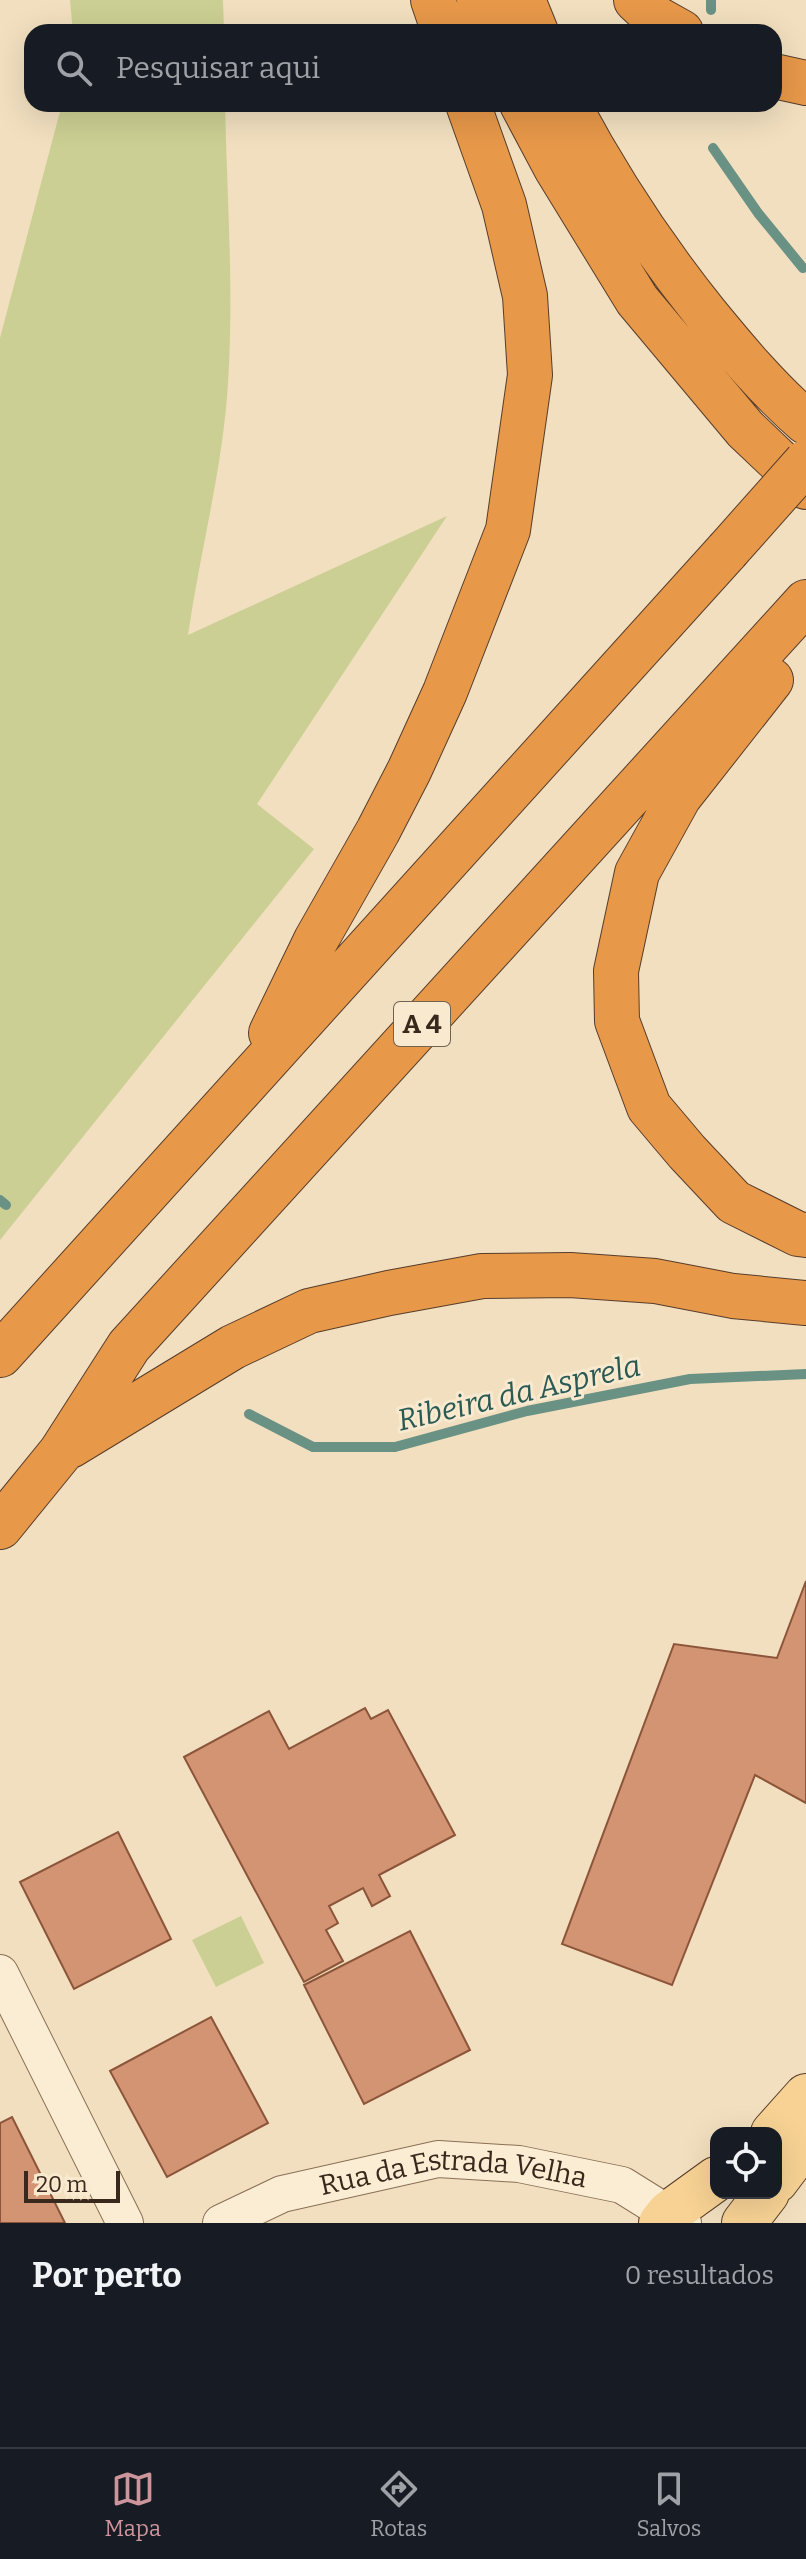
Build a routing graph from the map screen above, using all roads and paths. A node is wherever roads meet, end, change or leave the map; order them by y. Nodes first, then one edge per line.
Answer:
1 (433, 0) edge
2 (479, 0) edge
3 (523, 0) edge
4 (636, 0) edge
5 (441, 24) edge
6 (488, 24) edge
7 (533, 24) edge
8 (667, 24) edge
9 (782, 78) edge
10 (806, 83) edge
11 (471, 112) edge
12 (526, 112) edge
13 (572, 112) edge
14 (806, 422) edge
15 (806, 462) edge
16 (806, 487) edge
17 (803, 606) edge
18 (250, 1077) junction
19 (806, 1235) edge
20 (806, 1303) edge
21 (0, 1355) edge
22 (61, 1452) junction
23 (0, 1527) edge
24 (0, 1973) edge
25 (806, 2096) edge
26 (778, 2127) edge
27 (806, 2141) edge
28 (782, 2173) edge
29 (710, 2184) edge
30 (762, 2199) edge
31 (671, 2220) edge
32 (125, 2223) edge
33 (221, 2223) edge
34 (744, 2223) edge

1 - 5 highway
2 - 6 highway
3 - 7 highway
4 - 8 highway
9 - 10 highway
11 - 18 highway
12 - 16 highway
13 - 14 highway
15 - 18 highway, bridge
17 - 19 highway
17 - 22 highway, A 4
18 - 21 highway
20 - 22 highway
22 - 23 highway, A 4
24 - 32 street
25 - 26 main road
27 - 28 main road
29 - 31 main road
30 - 34 main road
31 - 33 street, Rua da Estrada Velha

